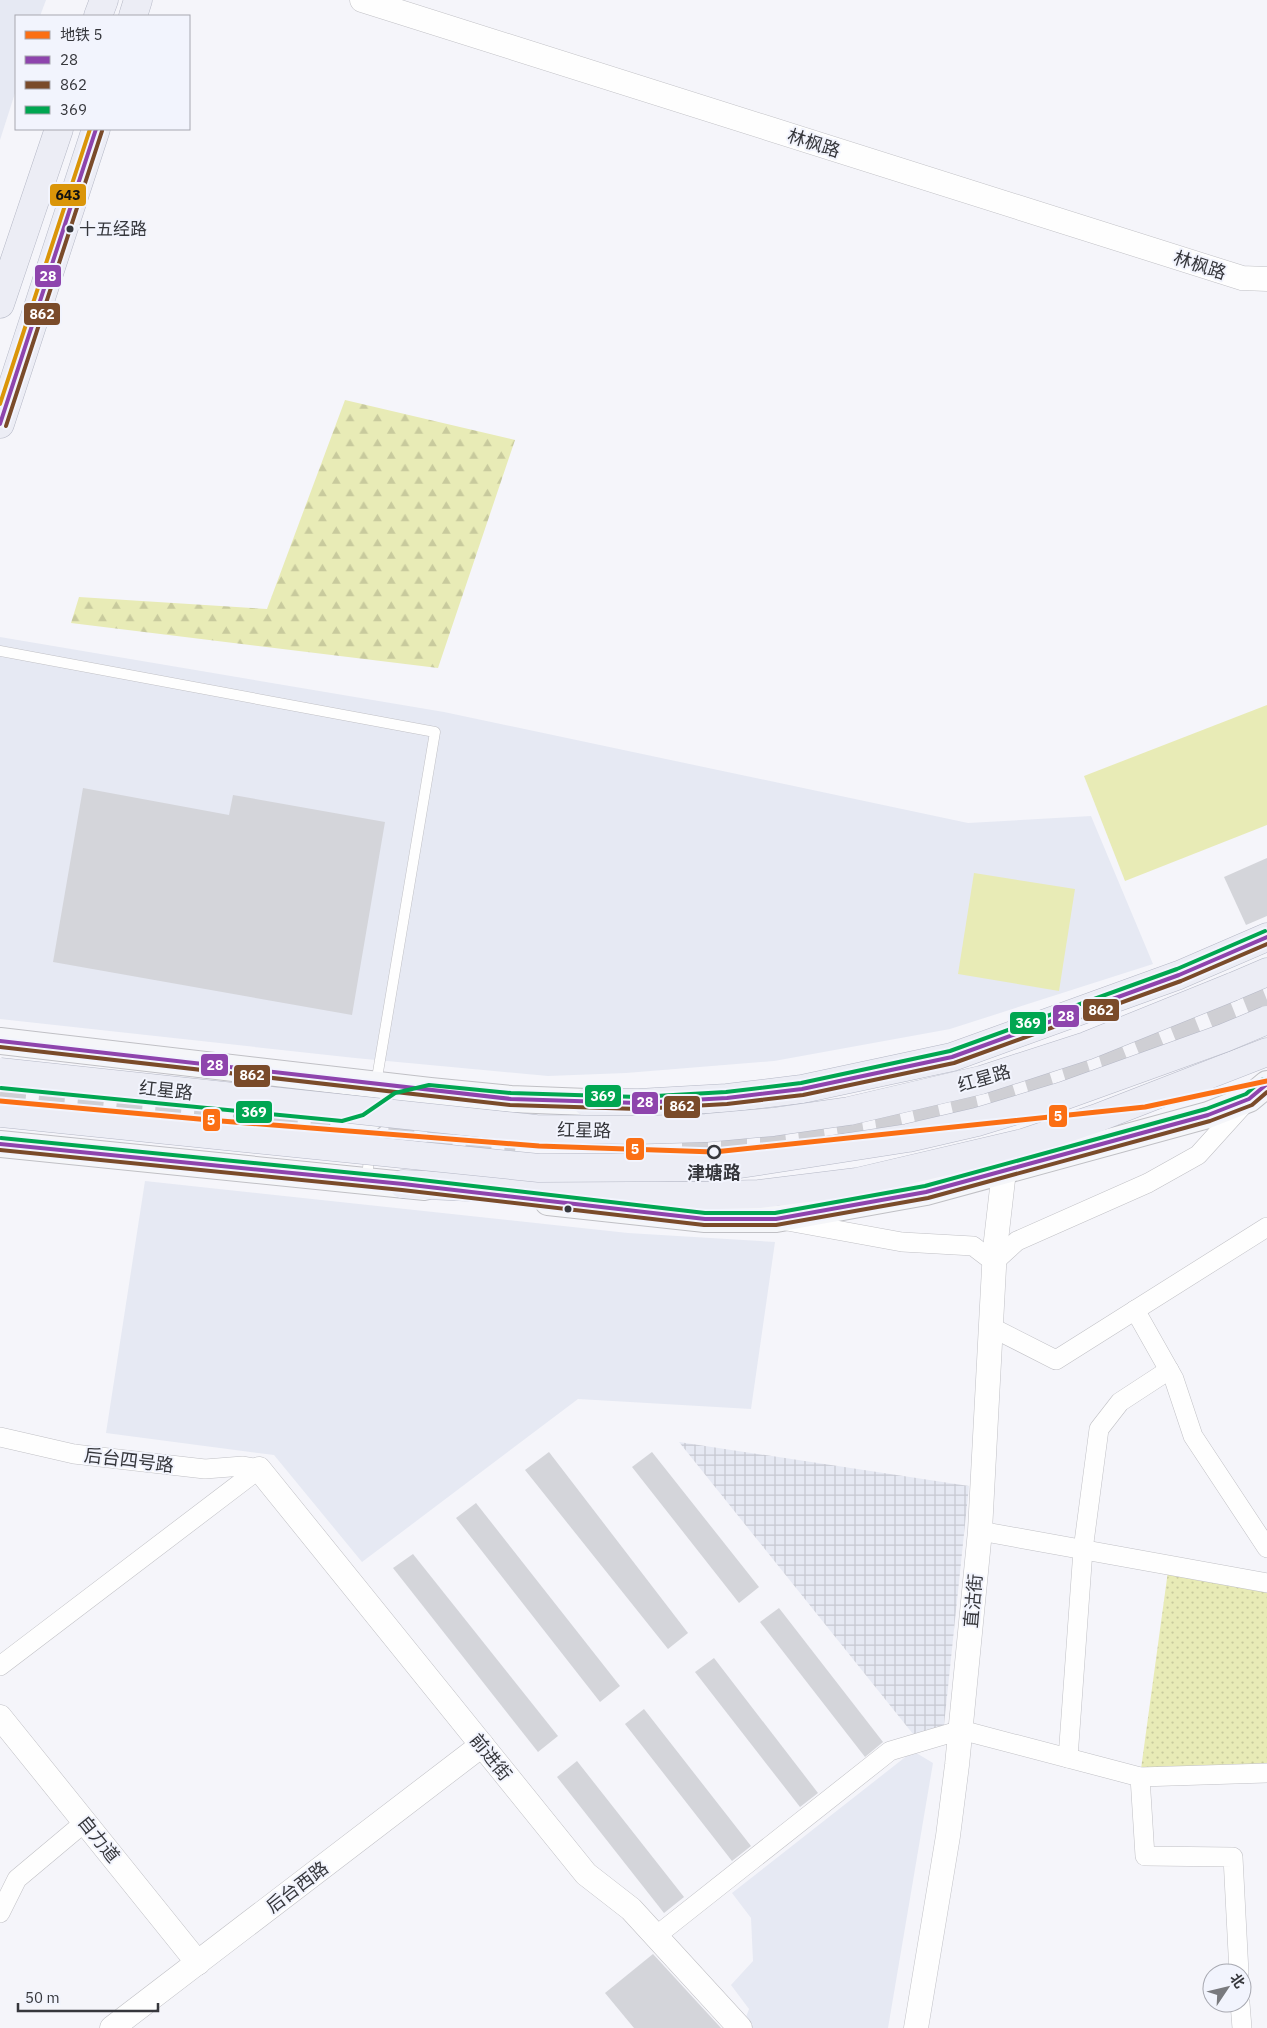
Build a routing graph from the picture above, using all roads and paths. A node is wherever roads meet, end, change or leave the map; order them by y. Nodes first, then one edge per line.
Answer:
1 (104, 0) edge
2 (138, 0) edge
3 (362, 0) edge
4 (98, 15) edge
5 (133, 15) edge
6 (59, 130) edge
7 (96, 130) edge
8 (1267, 279) edge
9 (0, 304) edge
10 (0, 424) edge
11 (0, 651) edge
12 (1267, 937) edge
13 (1267, 972) edge
14 (1267, 1020) edge
15 (0, 1041) edge
16 (1267, 1052) edge
17 (0, 1072) edge
18 (376, 1085) junction
19 (430, 1091) junction
20 (1258, 1091) edge
21 (586, 1102) joint
22 (0, 1113) edge
23 (372, 1118) junction
24 (343, 1127) dead end
25 (0, 1144) edge
26 (1004, 1171) junction
27 (367, 1180) junction
28 (403, 1184) junction
29 (776, 1219) junction
30 (1267, 1227) edge
31 (994, 1262) junction
32 (1135, 1310) junction
33 (991, 1327) junction
34 (1169, 1370) junction
35 (0, 1437) edge
36 (259, 1469) junction
37 (980, 1531) junction
38 (1267, 1548) edge
39 (1083, 1550) junction
40 (1267, 1583) edge
41 (0, 1666) edge
42 (0, 1717) edge
43 (961, 1730) junction
44 (482, 1746) junction
45 (1068, 1758) junction
46 (1267, 1774) edge
47 (1140, 1777) junction
48 (85, 1822) junction
49 (0, 1913) edge
50 (656, 1936) junction
51 (198, 1963) junction
52 (1238, 1963) edge
53 (1241, 2013) edge
54 (112, 2028) edge
55 (740, 2028) edge
56 (916, 2028) edge
57 (1242, 2028) edge

1 - 4 main road
2 - 5 main road
3 - 8 street, 林枫路
6 - 9 main road
7 - 10 main road
11 - 18 lane
12 - 21 main road
13 - 17 main road, 红星路, bridge
14 - 22 main road, 红星路, bridge
15 - 18 main road
16 - 28 main road
18 - 19 main road
18 - 23 lane
19 - 21 main road
19 - 23 main road
20 - 26 main road
20 - 31 street
23 - 24 main road
23 - 27 lane
25 - 27 main road
26 - 29 main road
26 - 31 street, 直沽街
27 - 28 main road
28 - 29 main road
29 - 31 street
30 - 32 street
31 - 33 street, 直沽街
32 - 33 street
32 - 34 street
33 - 37 street, 直沽街
34 - 38 street
34 - 39 street
35 - 36 street, 后台四号路
36 - 41 street
36 - 44 street, 前进街
37 - 39 street
37 - 43 street, 直沽街
39 - 40 street
39 - 45 street
42 - 48 street, 自力道
43 - 45 street
43 - 50 street
43 - 56 street, 直沽街
44 - 50 street, 前进街
44 - 51 street, 后台西路
45 - 47 street
46 - 47 street
47 - 52 street
48 - 49 street
48 - 51 street, 自力道
50 - 55 street, 前进街
51 - 54 street, 后台西路
53 - 57 street

